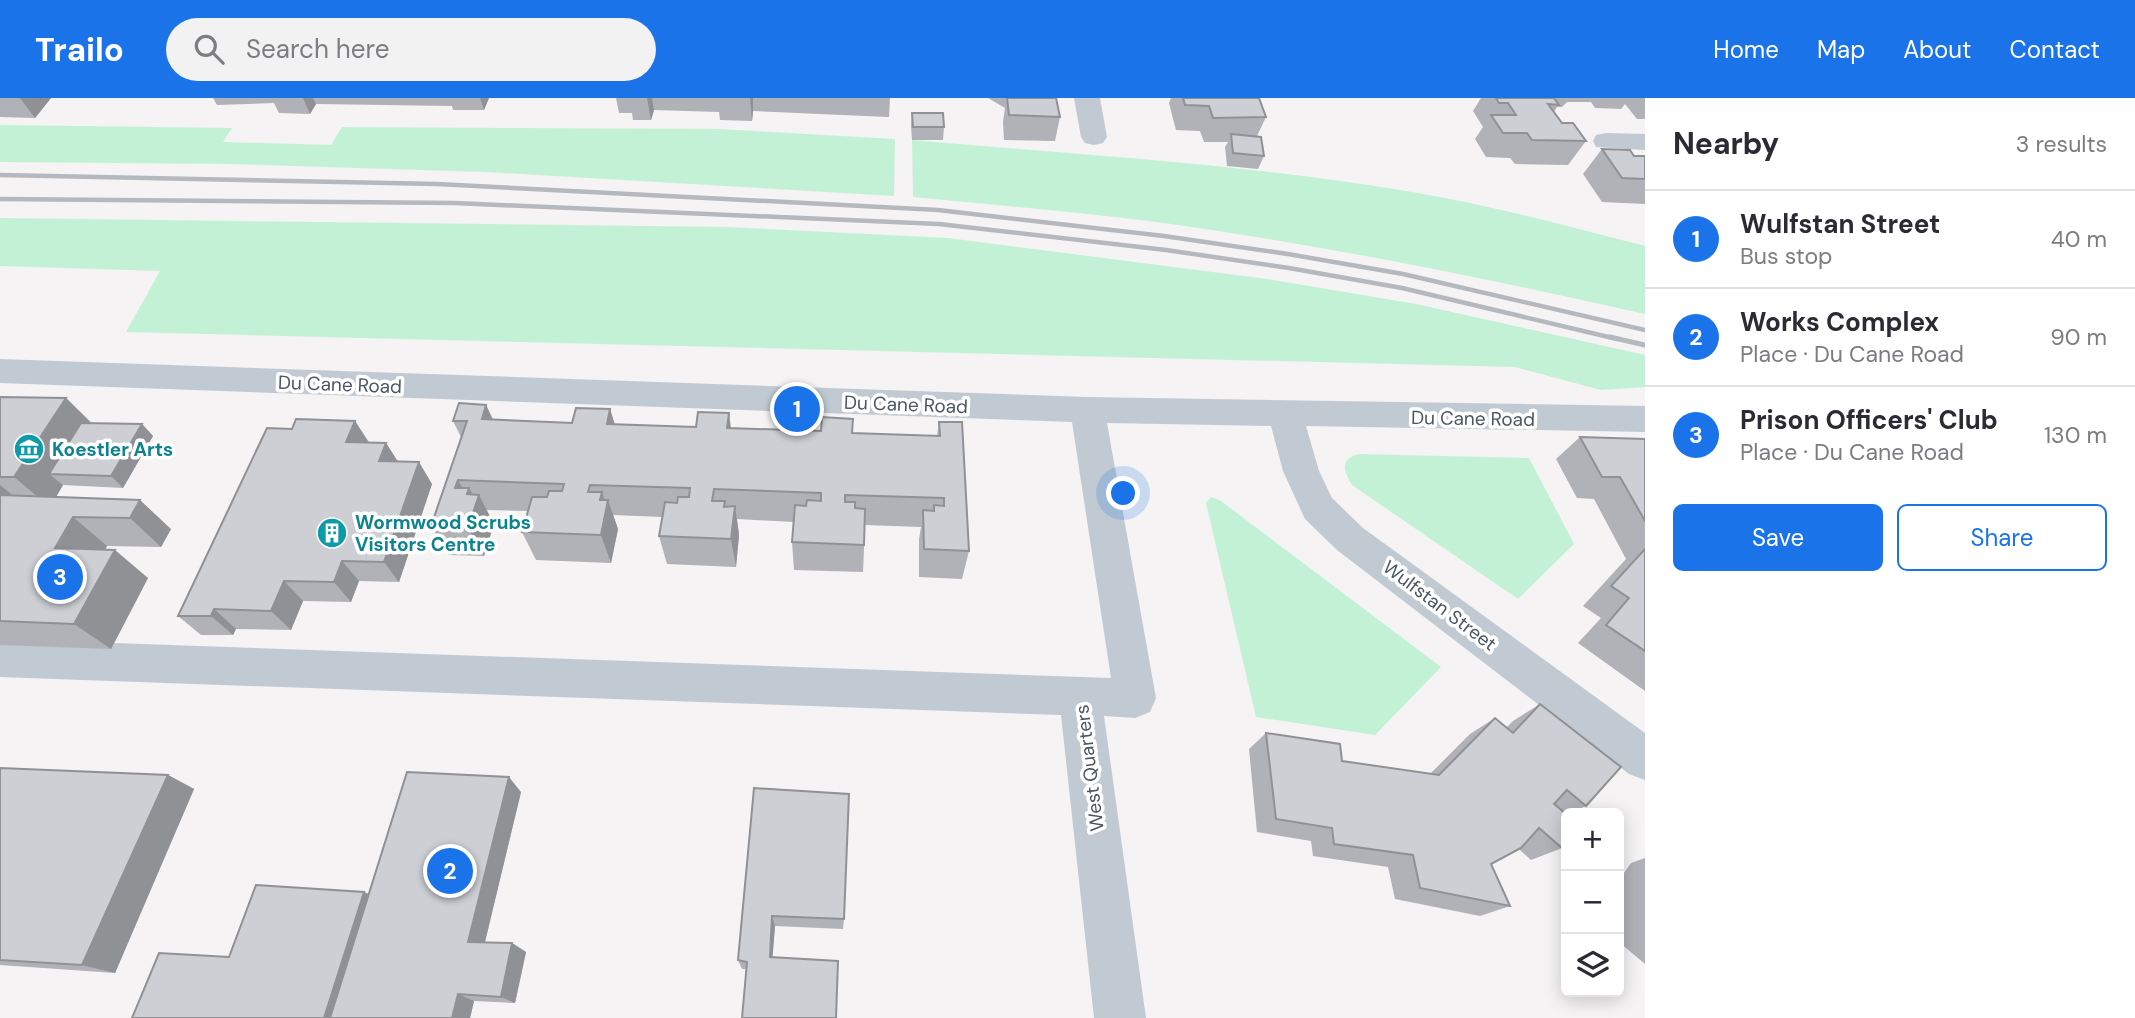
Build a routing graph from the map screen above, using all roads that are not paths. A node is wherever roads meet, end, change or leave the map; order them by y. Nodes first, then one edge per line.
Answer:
1 (1087, 98) edge
2 (1094, 136) dead end
3 (1606, 141) dead end
4 (1645, 142) edge
5 (0, 371) edge
6 (1087, 410) junction
7 (1286, 415) junction
8 (1645, 419) edge
9 (0, 658) edge
10 (1080, 696) junction
11 (1645, 759) edge
12 (1120, 1018) edge

1 - 2 street
3 - 4 street
5 - 6 street, Du Cane Road
6 - 7 street, Du Cane Road
6 - 10 street, West Quarters
7 - 8 street, Du Cane Road
7 - 11 street, Wulfstan Street
9 - 10 street
10 - 12 street, West Quarters

